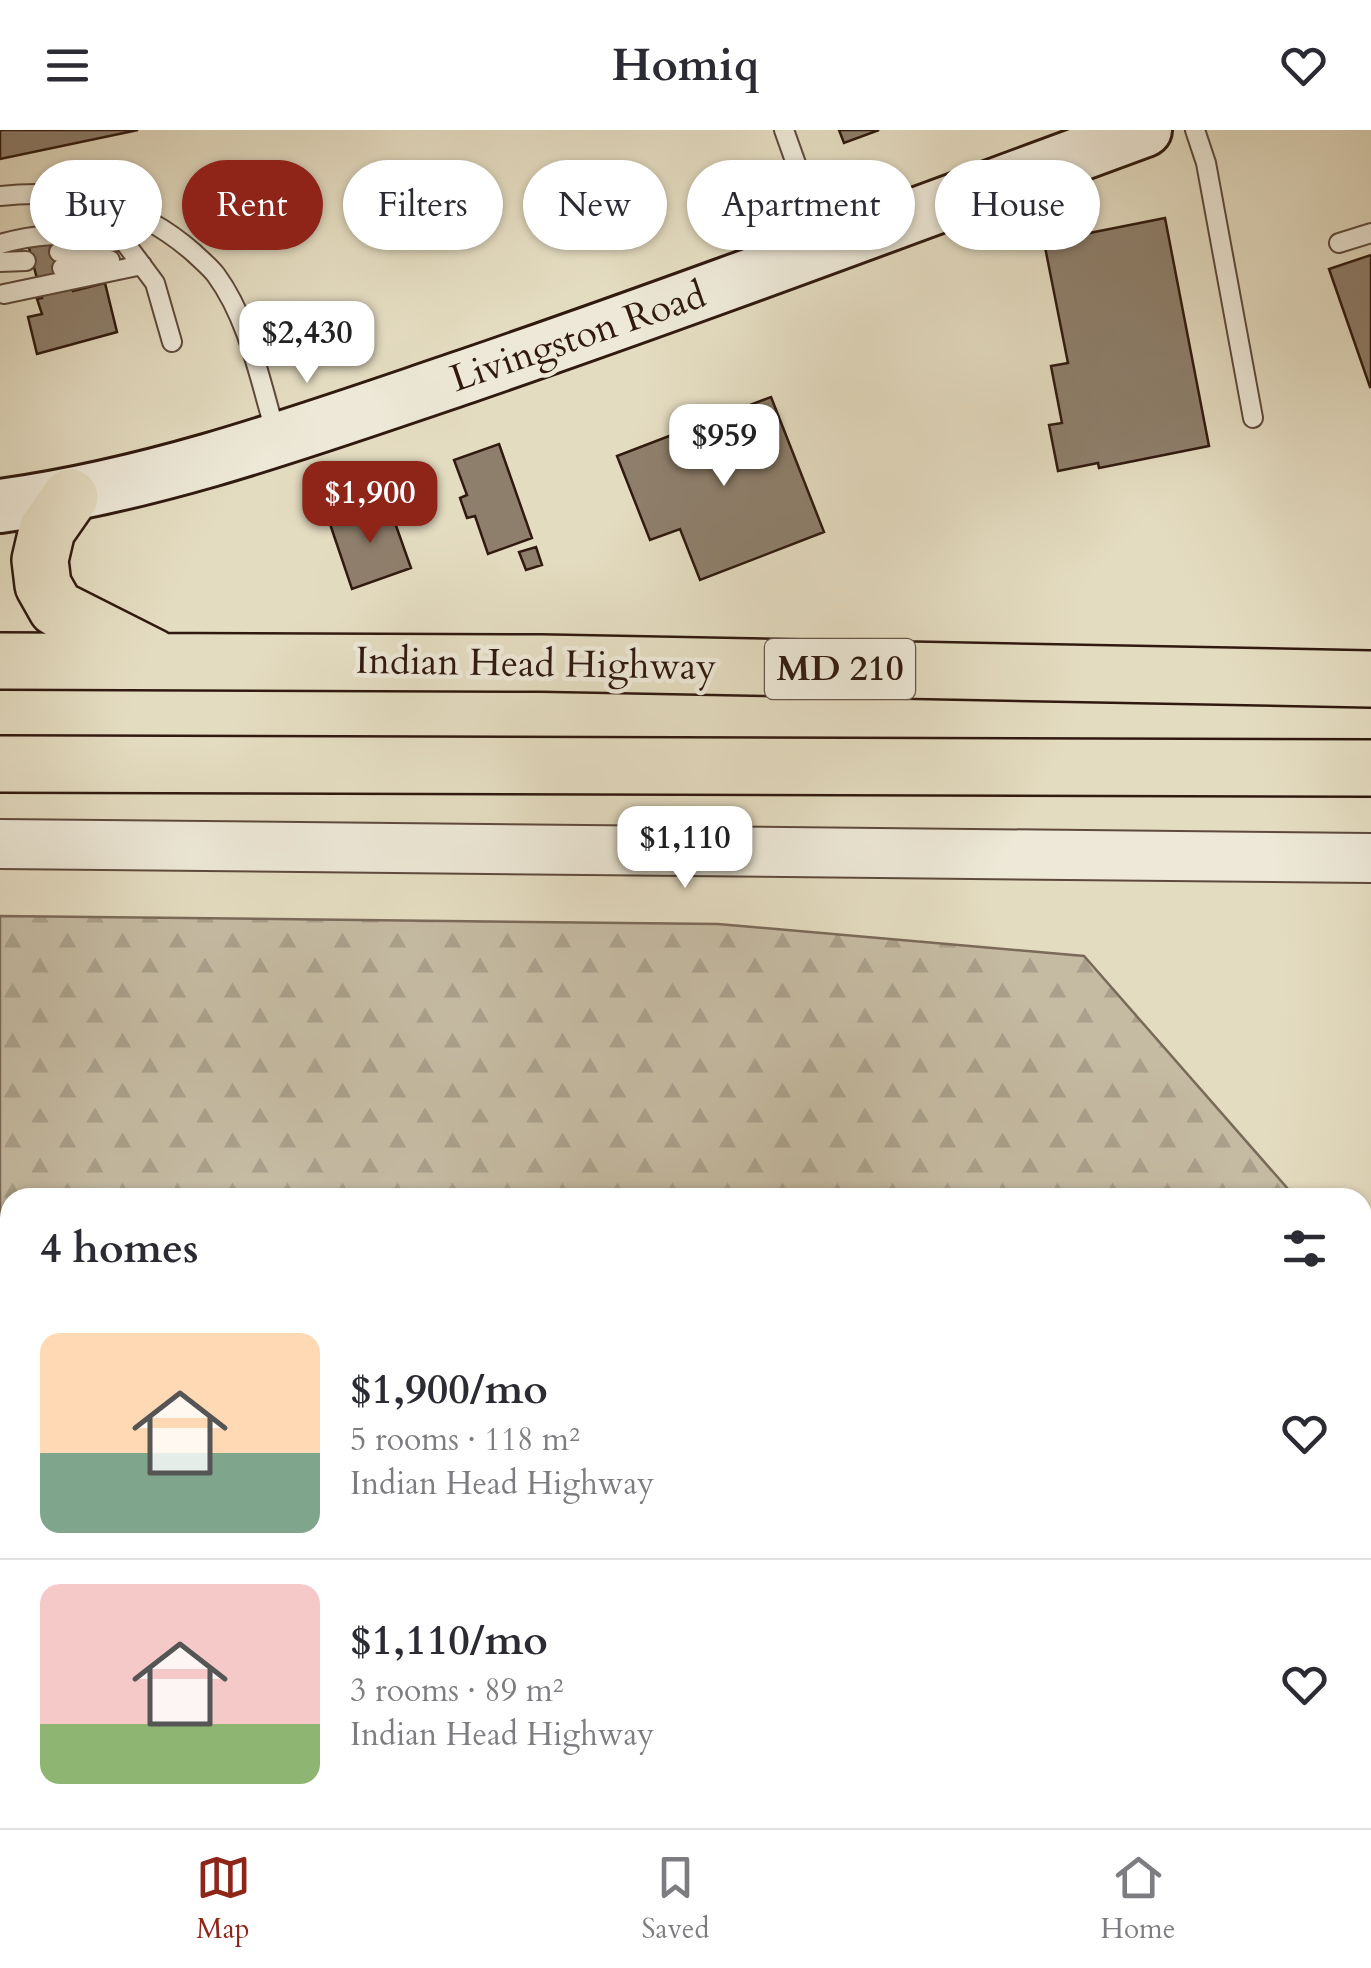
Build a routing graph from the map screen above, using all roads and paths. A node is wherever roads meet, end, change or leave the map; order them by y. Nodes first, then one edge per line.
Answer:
1 (784, 130) edge
2 (1145, 130) edge
3 (1195, 130) edge
4 (795, 160) edge
5 (0, 196) edge
6 (915, 214) edge
7 (1371, 232) edge
8 (30, 237) edge
9 (1338, 243) dead end
10 (0, 244) edge
11 (92, 250) edge
12 (130, 250) edge
13 (818, 250) edge
14 (138, 260) junction
15 (0, 262) edge
16 (3, 288) edge
17 (172, 342) dead end
18 (1253, 418) dead end
19 (278, 439) junction
20 (70, 496) junction
21 (0, 506) edge
22 (0, 661) edge
23 (160, 661) junction
24 (1371, 679) edge
25 (0, 764) edge
26 (1371, 768) edge
27 (0, 844) edge
28 (1371, 858) edge

1 - 4 lane
2 - 6 main road, Livingston Road
3 - 18 lane
5 - 19 lane
7 - 9 lane
8 - 10 lane
11 - 14 lane
12 - 14 lane
13 - 19 main road, Livingston Road
14 - 16 lane
14 - 17 lane
15 - 16 lane
19 - 20 main road, Livingston Road
20 - 21 main road, Livingston Road
20 - 23 highway
22 - 23 highway, Indian Head Highway / MD 210
23 - 24 highway, Indian Head Highway / MD 210
25 - 26 highway
27 - 28 street

